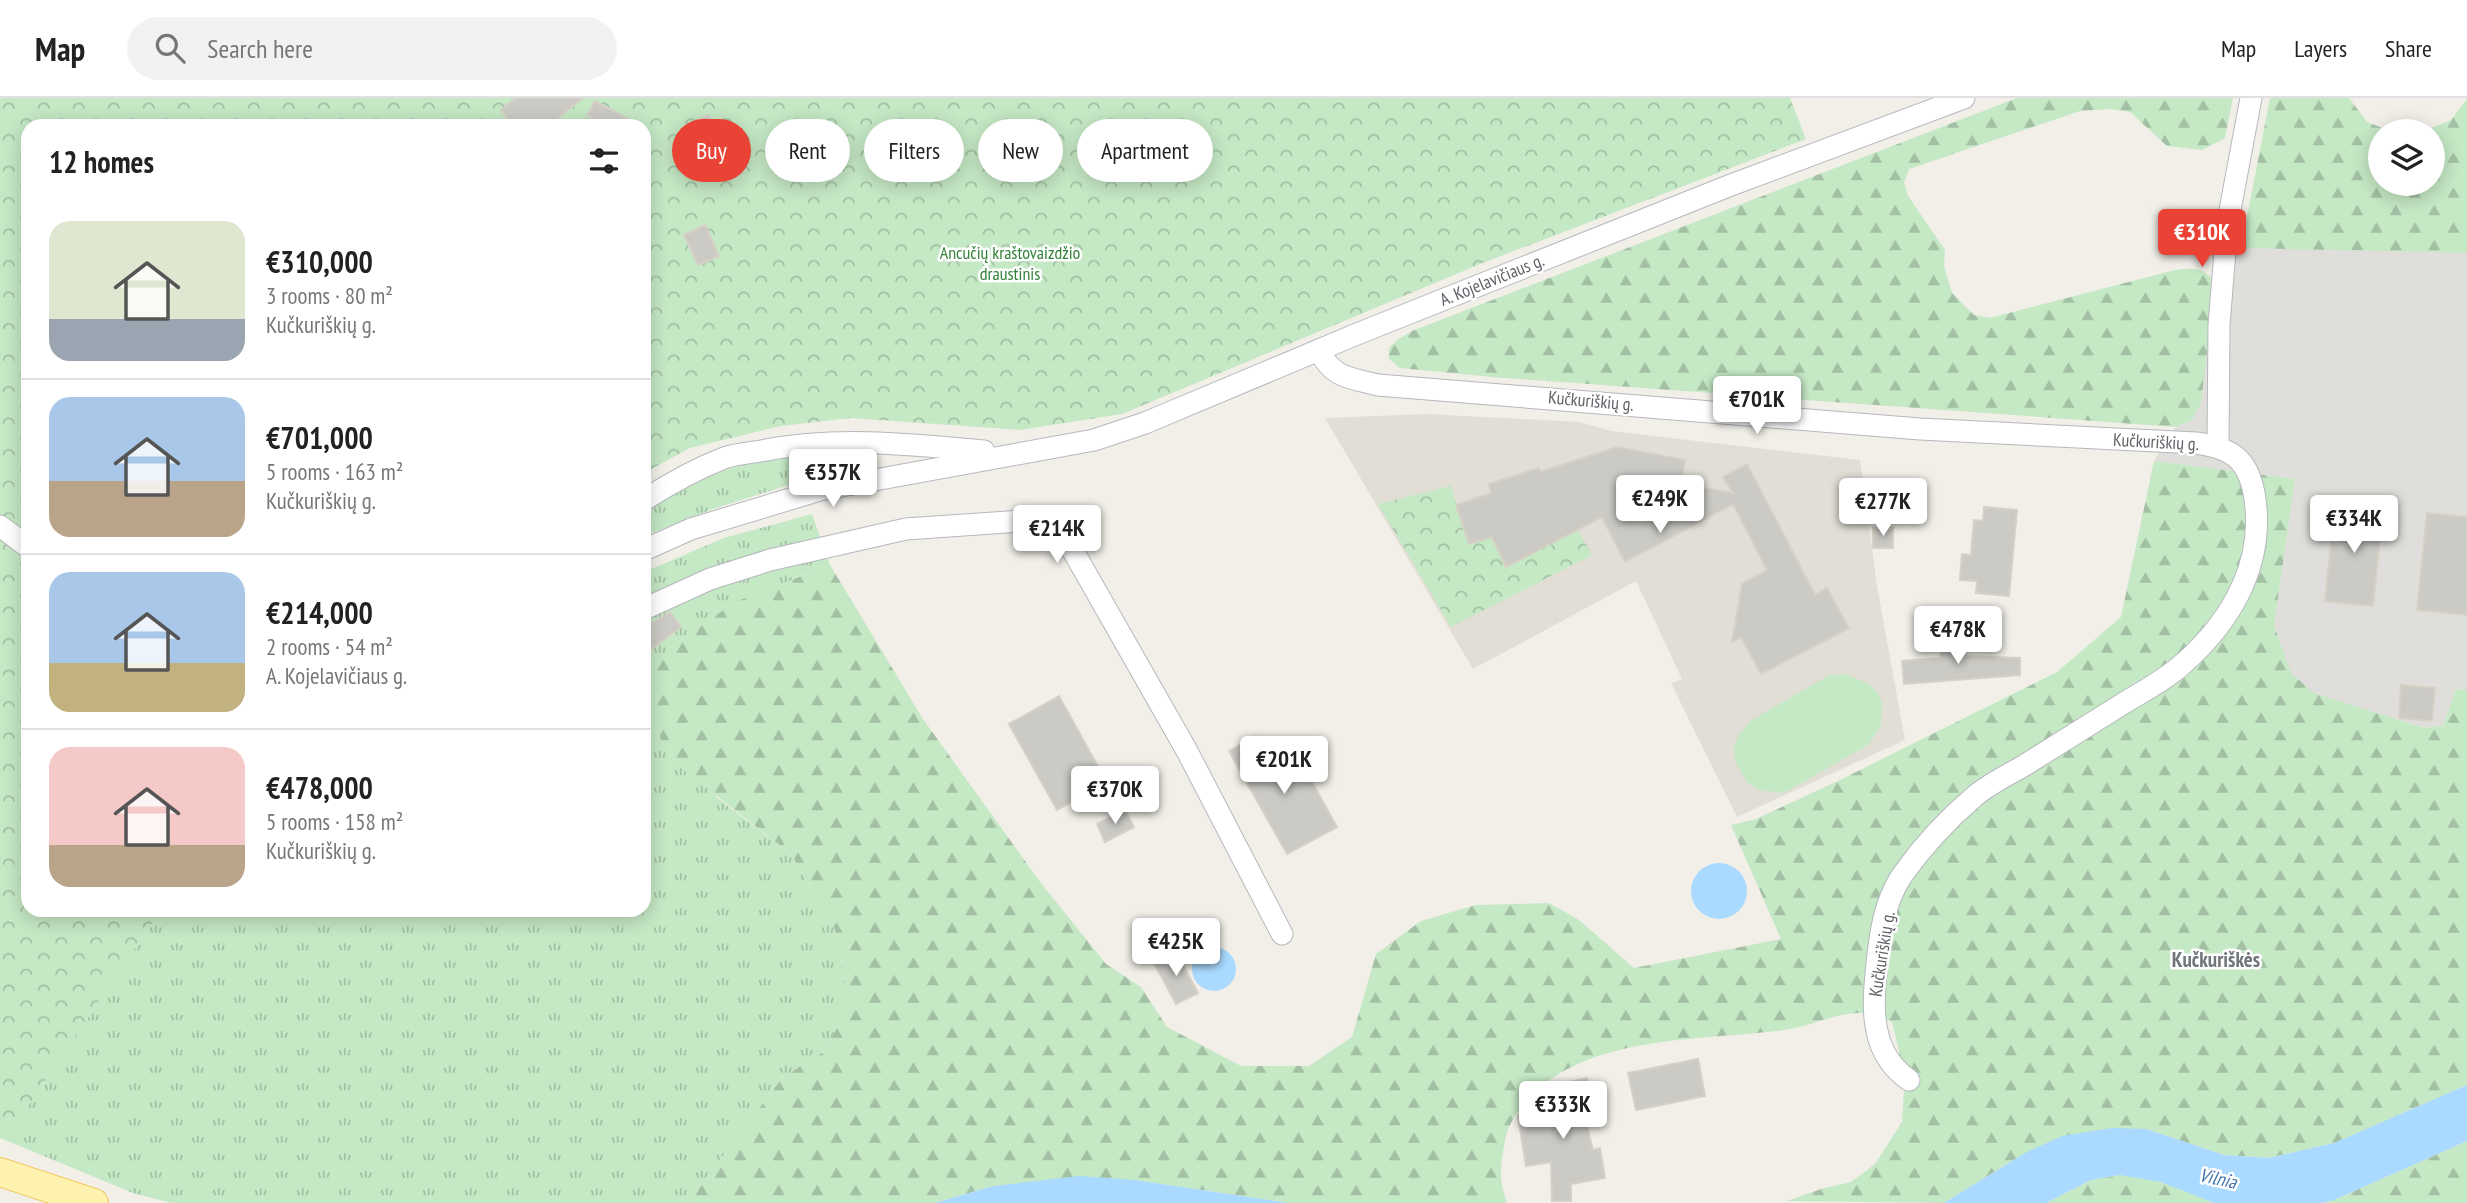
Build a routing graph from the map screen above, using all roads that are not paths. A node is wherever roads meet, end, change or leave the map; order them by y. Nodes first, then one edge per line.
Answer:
1 (1964, 98) edge
2 (2251, 98) edge
3 (1319, 350) junction
4 (2218, 446) junction
5 (1018, 454) junction
6 (651, 495) edge
7 (0, 526) edge
8 (21, 542) edge
9 (651, 547) edge
10 (651, 606) edge
11 (1282, 934) dead end
12 (1909, 1080) dead end
13 (0, 1172) edge
14 (94, 1203) edge

1 - 3 street, A. Kojelavičiaus g.
2 - 4 street
3 - 4 street, Kučkuriškių g.
3 - 5 street, A. Kojelavičiaus g.
4 - 12 street, Kučkuriškių g.
5 - 6 street, A. Kojelavičiaus g.
5 - 9 street, A. Kojelavičiaus g.
7 - 8 street
10 - 11 street
13 - 14 main road

